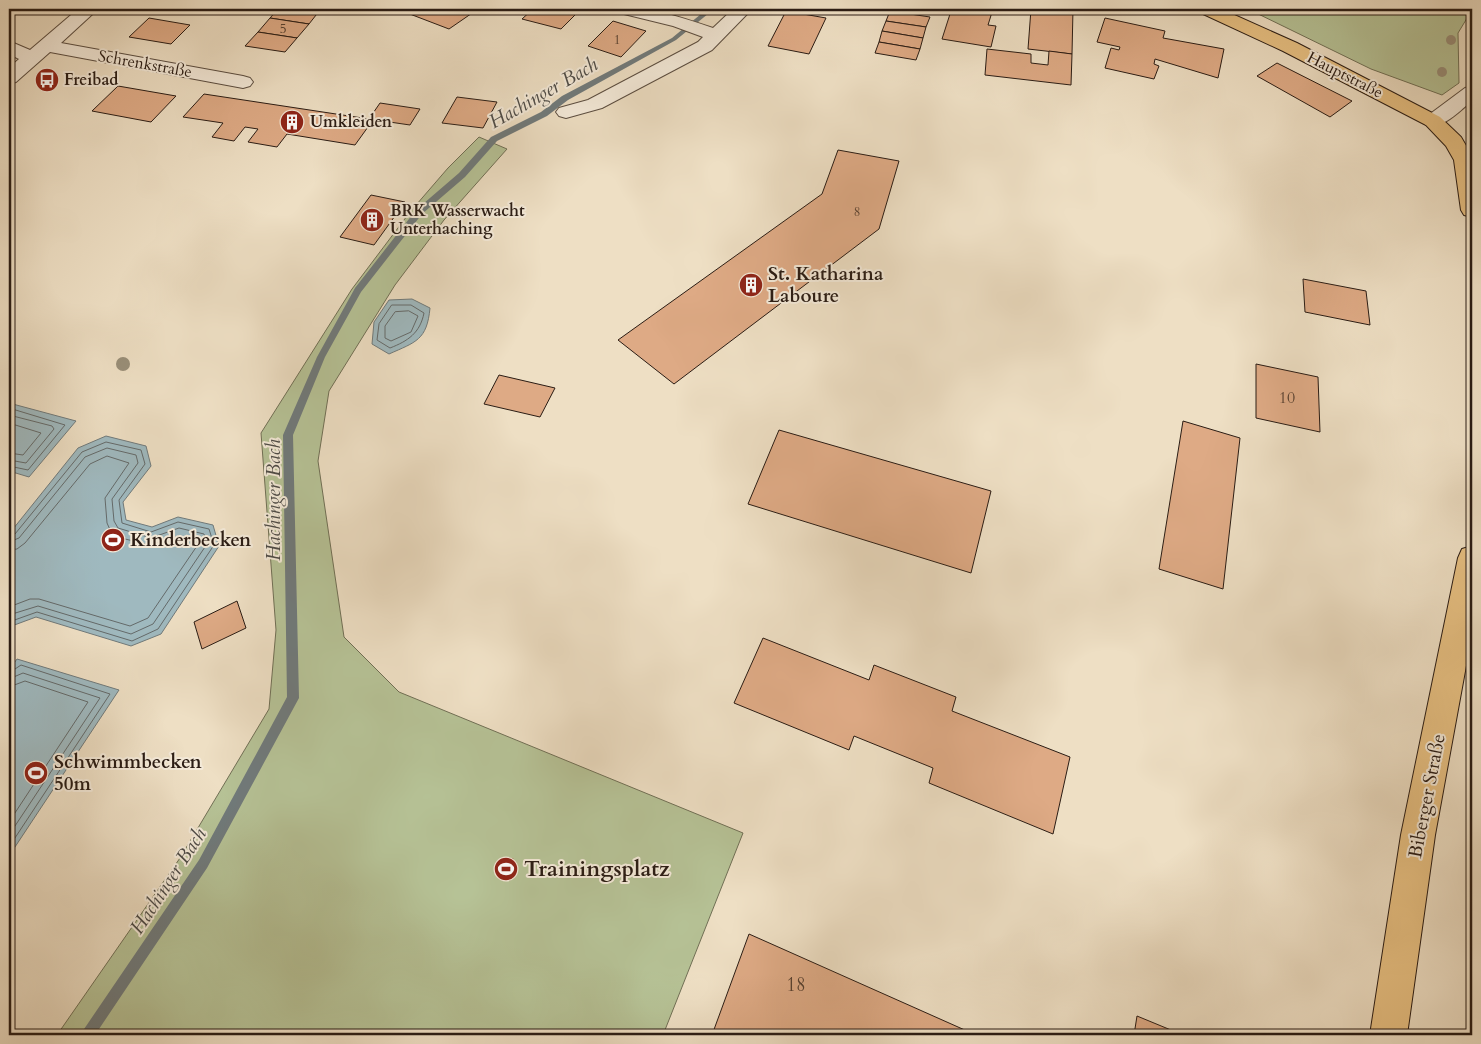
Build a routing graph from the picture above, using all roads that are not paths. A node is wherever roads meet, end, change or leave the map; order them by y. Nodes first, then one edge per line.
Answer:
1 (89, 9) edge
2 (626, 9) edge
3 (743, 9) edge
4 (1207, 9) edge
5 (710, 34) junction
6 (9, 47) edge
7 (39, 52) junction
8 (9, 78) edge
9 (243, 82) dead end
10 (1472, 92) edge
11 (566, 112) dead end
12 (1433, 121) junction
13 (1467, 153) edge
14 (1472, 210) edge
15 (1472, 558) edge
16 (1388, 1035) edge

1 - 7 street
2 - 5 street
3 - 5 street
4 - 12 main road, Hauptstraße
5 - 11 street
6 - 7 street, Schrenkstraße
7 - 8 street
7 - 9 street, Schrenkstraße
10 - 12 street
12 - 13 main road, Hauptstraße
13 - 14 main road
15 - 16 main road, Biberger Straße

